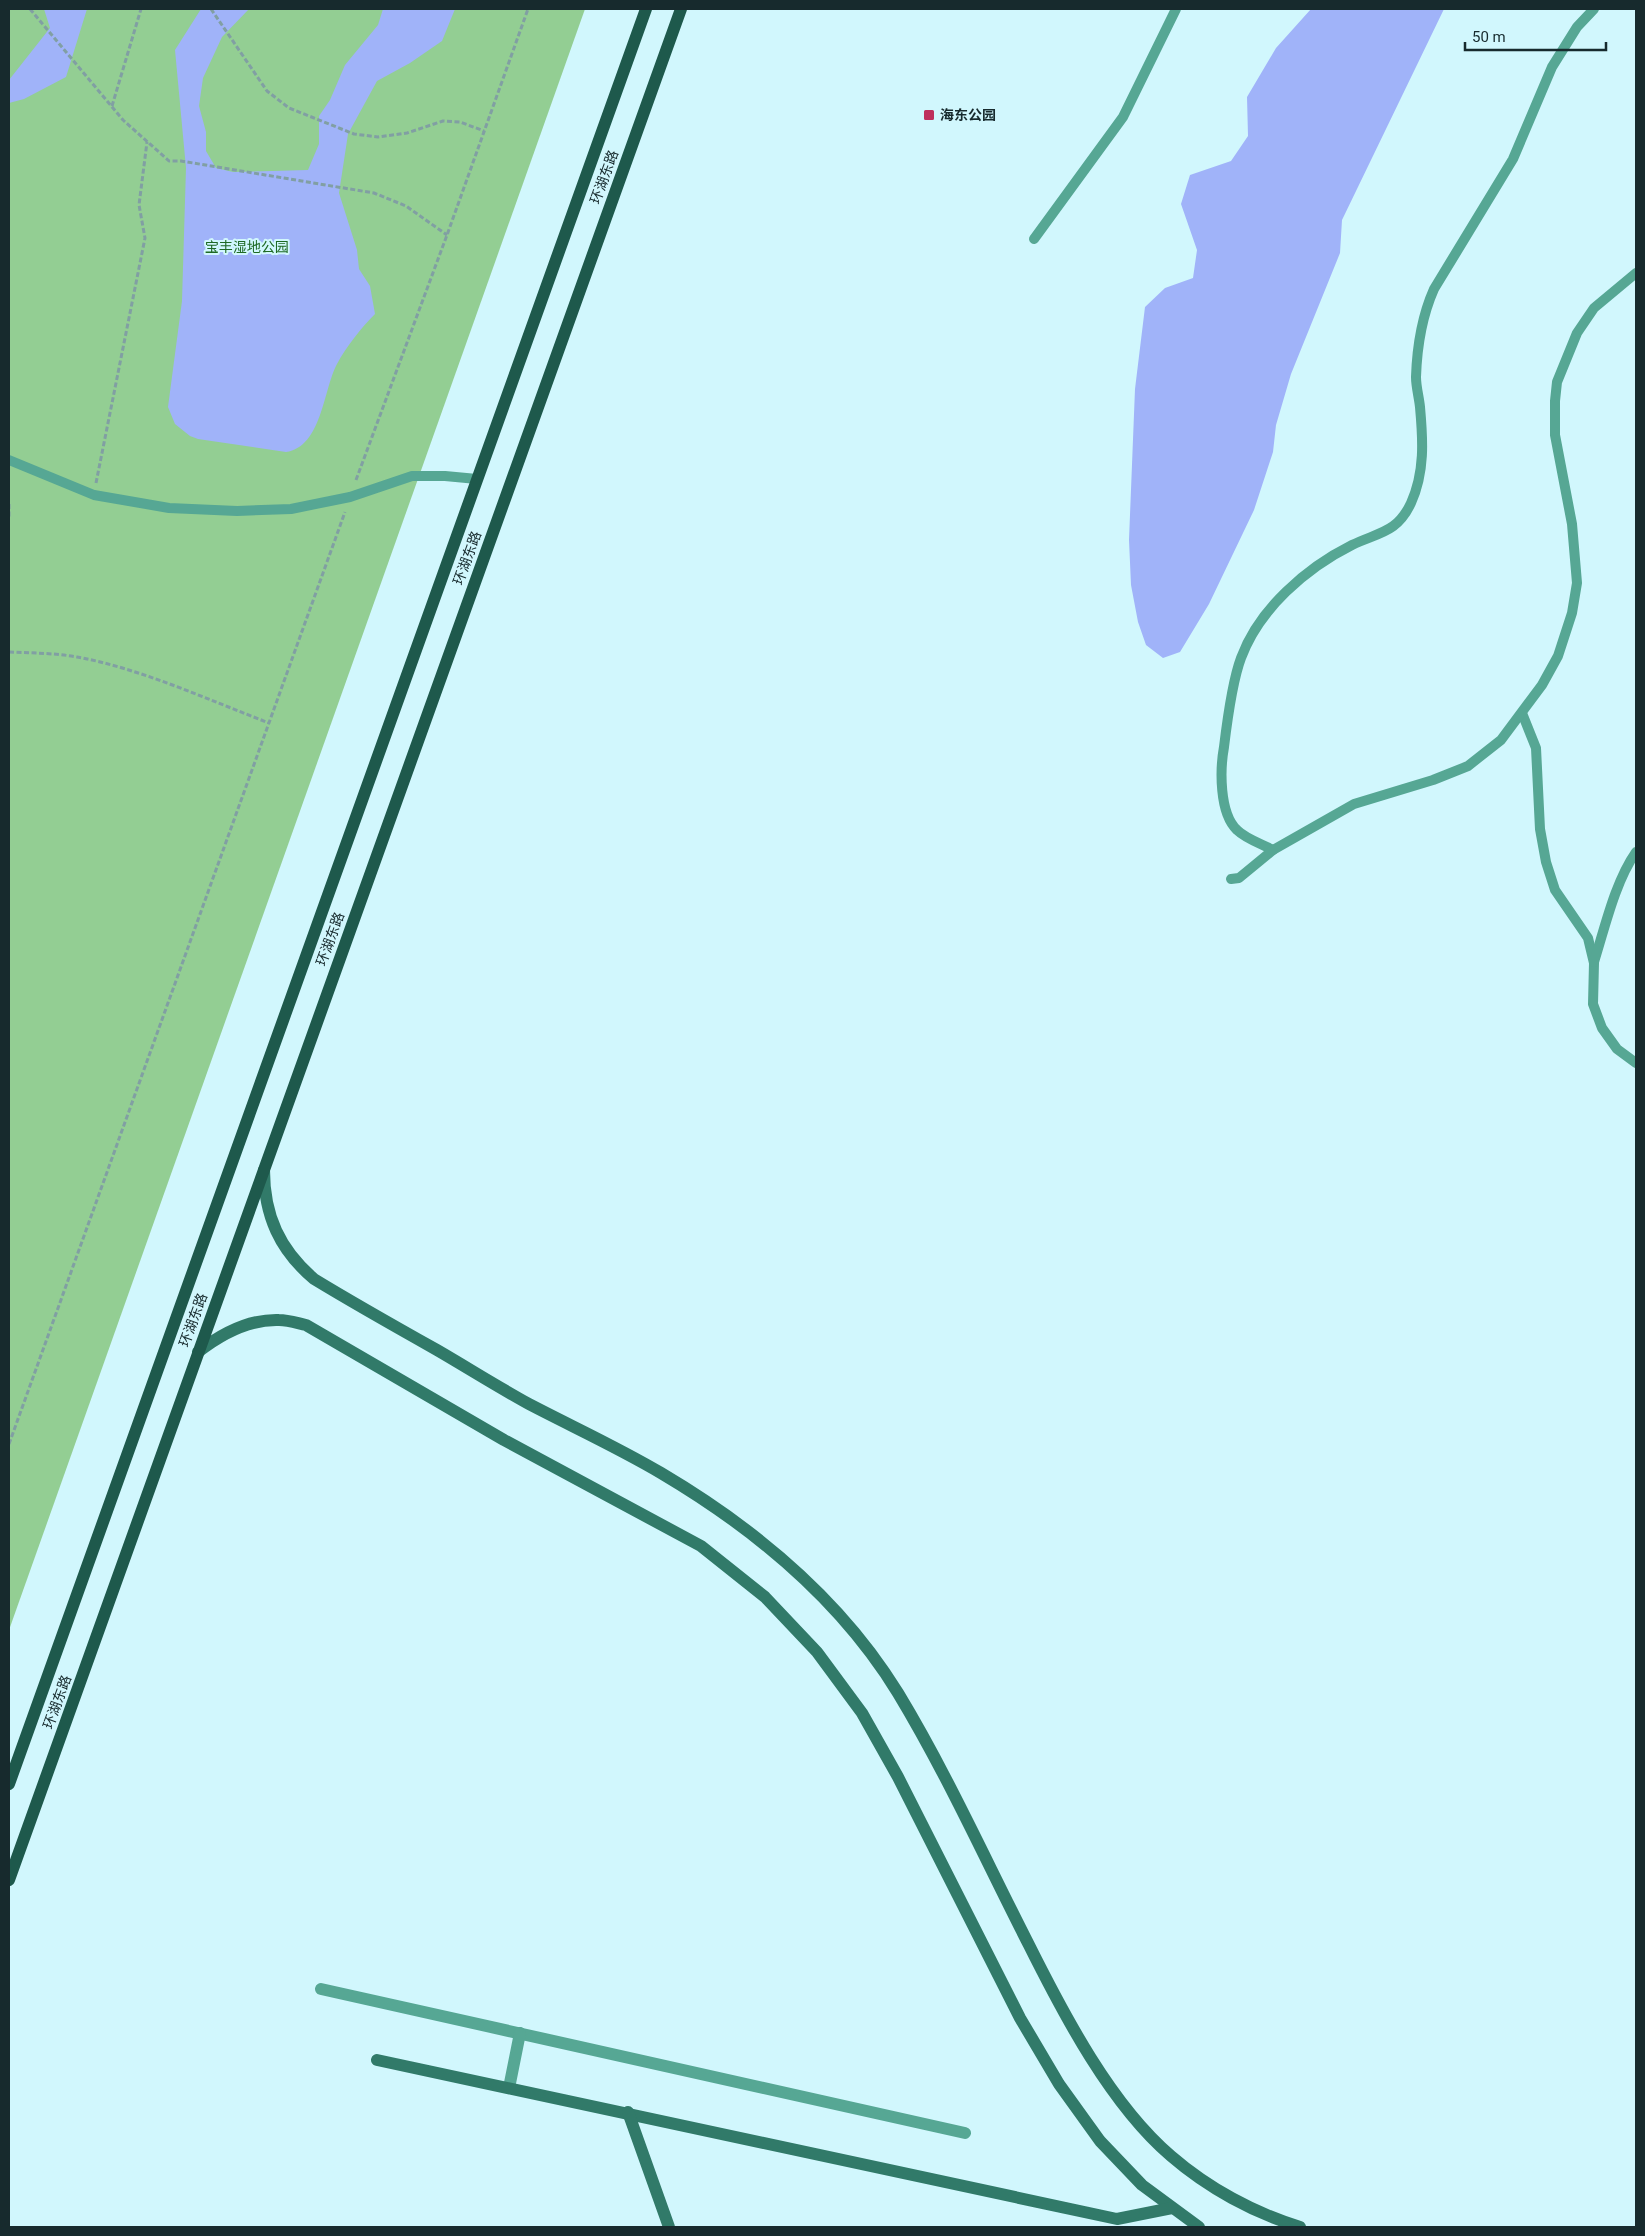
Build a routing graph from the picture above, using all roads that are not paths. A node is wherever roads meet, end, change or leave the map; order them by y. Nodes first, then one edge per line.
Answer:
1 (646, 9) edge
2 (681, 9) edge
3 (1176, 9) edge
4 (1594, 9) edge
5 (1034, 239) dead end
6 (1636, 273) edge
7 (9, 460) edge
8 (476, 479) junction
9 (1522, 713) junction
10 (1273, 850) junction
11 (1636, 852) edge
12 (1230, 879) dead end
13 (1594, 963) junction
14 (1636, 1063) edge
15 (264, 1168) junction
16 (198, 1352) junction
17 (9, 1784) edge
18 (9, 1880) edge
19 (322, 1989) dead end
20 (520, 2033) junction
21 (377, 2060) dead end
22 (509, 2088) junction
23 (628, 2112) junction
24 (965, 2133) dead end
25 (1172, 2208) junction
26 (669, 2227) edge
27 (1199, 2227) edge
28 (1300, 2227) edge

1 - 8 main road, 环湖东路
2 - 15 main road, 环湖东路
3 - 5 lane
4 - 10 lane
6 - 9 lane
7 - 8 lane
8 - 17 main road, 环湖东路
9 - 10 lane
9 - 13 lane
10 - 12 lane
11 - 13 lane
13 - 14 lane
15 - 16 main road, 环湖东路
15 - 28 main road
16 - 18 main road, 环湖东路
16 - 25 main road
19 - 20 street
20 - 22 street
20 - 24 street
21 - 22 main road
22 - 23 main road
23 - 25 main road
23 - 26 main road
25 - 27 main road

